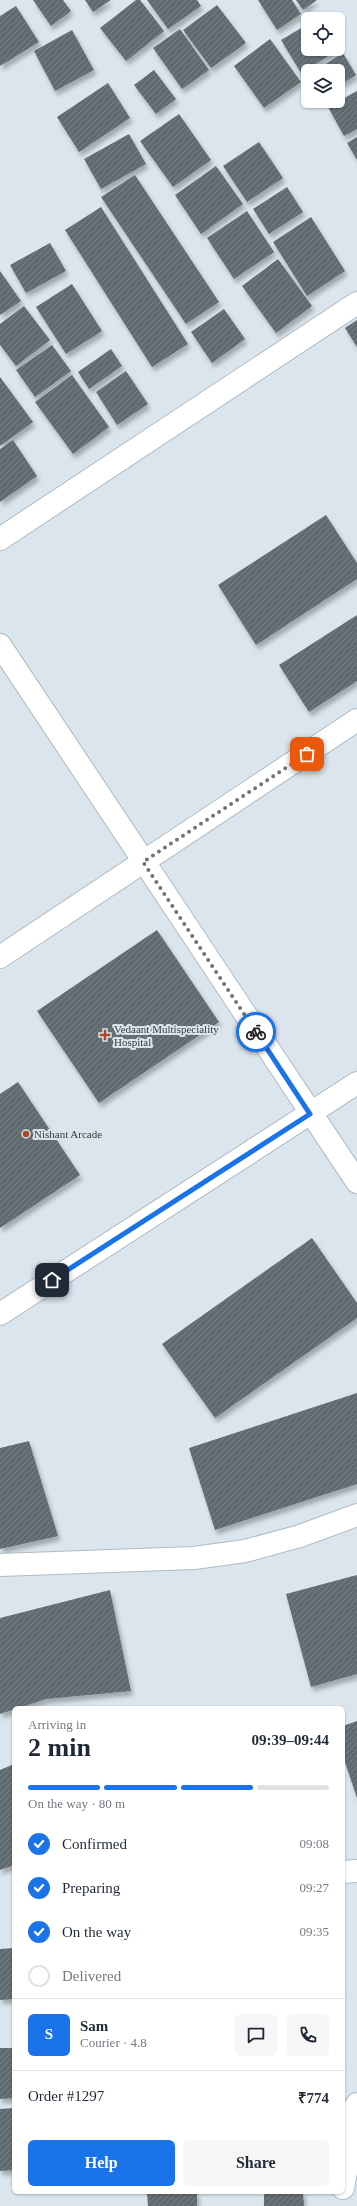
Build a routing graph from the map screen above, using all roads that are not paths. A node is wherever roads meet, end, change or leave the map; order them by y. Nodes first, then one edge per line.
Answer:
1 (357, 303) edge
2 (0, 539) edge
3 (0, 645) edge
4 (357, 720) edge
5 (143, 862) junction
6 (0, 958) edge
7 (357, 1083) edge
8 (310, 1114) junction
9 (357, 1182) edge
10 (0, 1314) edge
11 (357, 1515) edge
12 (0, 1565) edge
13 (357, 1871) edge
14 (345, 1872) edge
15 (357, 2104) edge
16 (345, 2177) edge

1 - 2 street
3 - 5 street
4 - 5 street
5 - 6 street
5 - 8 street
7 - 8 street
8 - 9 street
8 - 10 street
11 - 12 street
13 - 14 street
15 - 16 street

